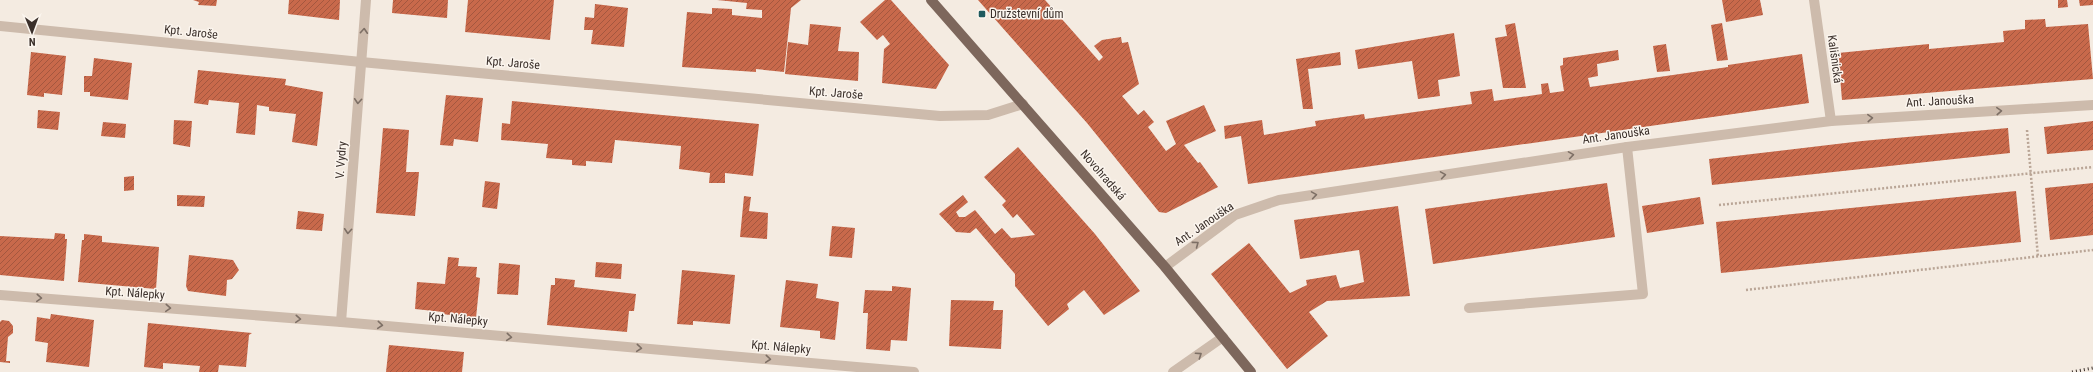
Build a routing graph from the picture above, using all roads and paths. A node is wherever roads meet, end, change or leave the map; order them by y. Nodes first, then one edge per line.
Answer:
1 (366, 0) edge
2 (930, 0) edge
3 (1814, 0) edge
4 (0, 26) edge
5 (361, 62) junction
6 (1023, 104) junction
7 (2093, 105) edge
8 (2026, 109) junction
9 (1831, 121) junction
10 (1627, 146) junction
11 (2093, 167) edge
12 (2031, 173) junction
13 (1719, 205) dead end
14 (2093, 250) edge
15 (2038, 257) junction
16 (1165, 267) junction
17 (1746, 290) dead end
18 (0, 295) edge
19 (1469, 308) dead end
20 (341, 322) junction
21 (1223, 337) junction
22 (914, 372) edge
23 (1174, 372) edge
24 (1251, 372) edge

5 -> 1 street, V. Vydry
2 - 6 main road, Novohradská
3 - 9 street, Kališnická
4 - 5 street, Kpt. Jaroše
5 - 6 street, Kpt. Jaroše
5 -> 20 street, V. Vydry
6 - 16 main road, Novohradská
7 - 8 street, Ant. Janouška
9 -> 8 street, Ant. Janouška
8 - 12 path
9 - 10 street, Ant. Janouška
16 -> 10 street, Ant. Janouška
10 - 19 street
11 - 12 path
12 - 13 path
12 - 15 path
14 - 15 path
15 - 17 path
16 - 21 main road, Novohradská
18 -> 20 street, Kpt. Nálepky
20 -> 22 street, Kpt. Nálepky
23 -> 21 street
21 - 24 main road, Novohradská

